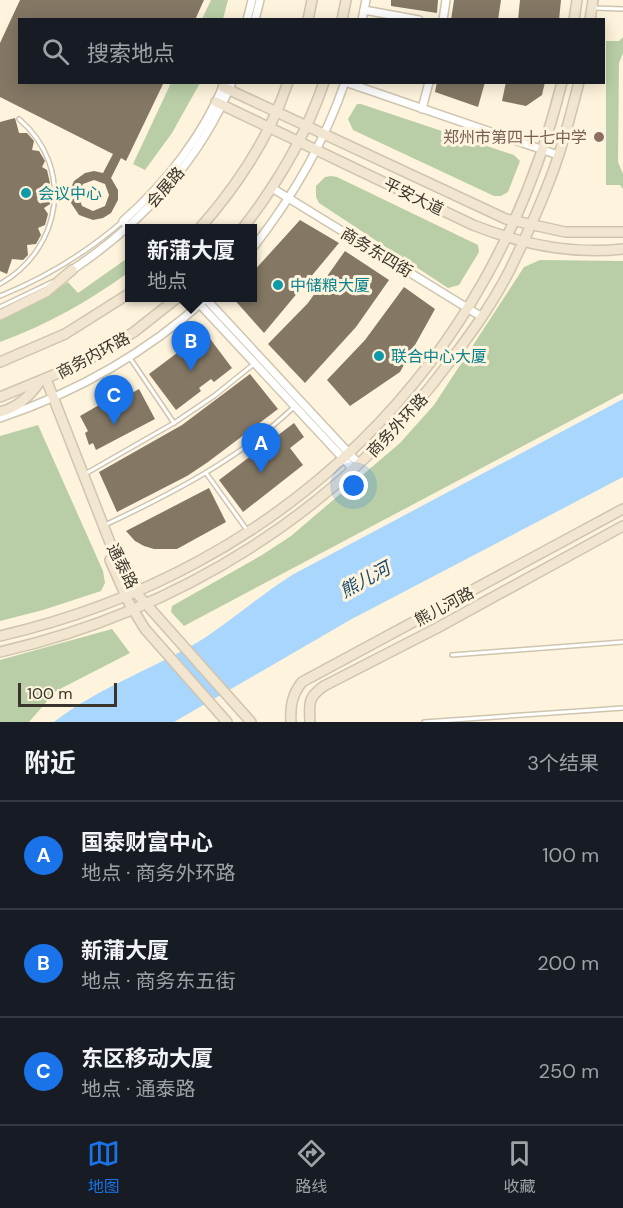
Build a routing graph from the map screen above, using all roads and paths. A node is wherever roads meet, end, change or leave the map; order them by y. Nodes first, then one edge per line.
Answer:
1 (252, 0) edge
2 (260, 0) edge
3 (312, 0) edge
4 (346, 0) edge
5 (366, 0) edge
6 (446, 0) edge
7 (577, 0) edge
8 (592, 4) edge
9 (623, 9) edge
10 (364, 10) junction
11 (248, 18) edge
12 (256, 18) edge
13 (308, 18) edge
14 (342, 18) edge
15 (362, 18) edge
16 (408, 18) edge
17 (443, 18) edge
18 (574, 18) edge
19 (287, 84) edge
20 (323, 84) edge
21 (344, 84) edge
22 (351, 84) edge
23 (428, 84) edge
24 (561, 84) edge
25 (578, 84) edge
26 (227, 85) edge
27 (219, 103) junction
28 (422, 109) junction
29 (276, 112) junction
30 (19, 119) dead end
31 (306, 126) junction
32 (269, 127) junction
33 (324, 135) junction
34 (299, 142) junction
35 (317, 150) junction
36 (544, 150) junction
37 (558, 155) junction
38 (272, 188) junction
39 (289, 199) junction
40 (514, 222) junction
41 (128, 223) edge
42 (203, 224) edge
43 (246, 224) edge
44 (125, 225) edge
45 (125, 226) edge
46 (530, 226) junction
47 (623, 232) edge
48 (507, 238) junction
49 (257, 242) edge
50 (522, 242) junction
51 (623, 249) edge
52 (72, 270) junction
53 (0, 284) edge
54 (0, 296) edge
55 (125, 296) edge
56 (171, 302) edge
57 (200, 302) edge
58 (206, 302) edge
59 (207, 302) edge
60 (0, 307) edge
61 (469, 308) junction
62 (0, 315) edge
63 (482, 316) junction
64 (130, 358) junction
65 (0, 362) edge
66 (255, 363) junction
67 (43, 380) junction
68 (0, 397) edge
69 (50, 400) junction
70 (295, 406) junction
71 (5, 411) edge
72 (0, 418) edge
73 (174, 423) junction
74 (346, 456) junction
75 (356, 467) junction
76 (206, 473) junction
77 (83, 475) junction
78 (623, 509) edge
79 (103, 526) junction
80 (623, 526) edge
81 (248, 532) junction
82 (130, 594) junction
83 (146, 604) junction
84 (133, 609) junction
85 (0, 636) edge
86 (623, 642) edge
87 (0, 652) edge
88 (452, 655) dead end
89 (623, 708) edge
90 (290, 720) edge
91 (250, 721) edge
92 (227, 722) edge
93 (310, 722) edge
94 (424, 722) edge

1 - 11 street
2 - 12 street
3 - 13 street
4 - 14 street
5 - 10 street
6 - 17 street
7 - 18 street
8 - 9 lane
10 - 15 street
10 - 16 street
19 - 29 street
20 - 31 street
21 - 33 street
22 - 28 street
23 - 28 street
24 - 36 street, 商务外环路
25 - 37 street, 商务外环路
26 - 27 street, 会展路
26 - 29 street, 平安大道
27 - 32 street, 平安大道
27 - 41 street, 会展路
28 - 36 street
29 - 31 street, 平安大道
29 - 32 street
30 - 53 lane
31 - 33 street, 平安大道
31 - 34 street
32 - 34 street, 平安大道
32 - 42 street
33 - 35 street
33 - 40 street, 平安大道
34 - 35 street, 平安大道
34 - 38 street
35 - 39 street
35 - 48 street, 平安大道
36 - 37 street
36 - 40 street, 商务外环路
37 - 46 street, 商务外环路
38 - 39 street, 商务东四街
38 - 43 street
39 - 49 street
39 - 61 street, 商务东四街
40 - 46 street, 平安大道
40 - 48 street, 商务外环路
44 - 54 lane
45 - 52 street, 会展路
46 - 47 street, 平安大道
46 - 50 street, 商务外环路
48 - 50 street, 平安大道
48 - 61 street, 商务外环路
50 - 51 street, 平安大道
50 - 63 street, 商务外环路
52 - 60 lane
52 - 62 street
55 - 65 street, 商务内环路
56 - 67 street, 商务内环路
57 - 64 street
58 - 66 street
59 - 74 street
61 - 63 street, 商务东四街
61 - 74 street, 商务外环路
63 - 75 street, 商务外环路
64 - 69 street
64 - 73 lane
66 - 70 street
66 - 73 lane
67 - 68 street, 商务内环路
67 - 69 street, 通泰路
67 - 71 street
69 - 72 street
69 - 77 street, 通泰路
69 - 82 street, 通泰路
70 - 74 street
70 - 76 lane
73 - 77 lane
74 - 75 street
74 - 81 street, 商务外环路
75 - 83 street, 商务外环路
76 - 79 lane
76 - 81 lane
77 - 79 street, 通泰路
78 - 90 street, 熊儿河路
79 - 82 street, 通泰路
80 - 93 street, 熊儿河路
81 - 82 street, 商务外环路
82 - 83 street, 通泰路
82 - 84 street, 通泰路
82 - 85 street, 商务外环路
83 - 84 street, 商务外环路
83 - 91 street, 通泰路
84 - 87 street, 商务外环路
84 - 92 street, 通泰路
86 - 88 lane
89 - 94 lane

